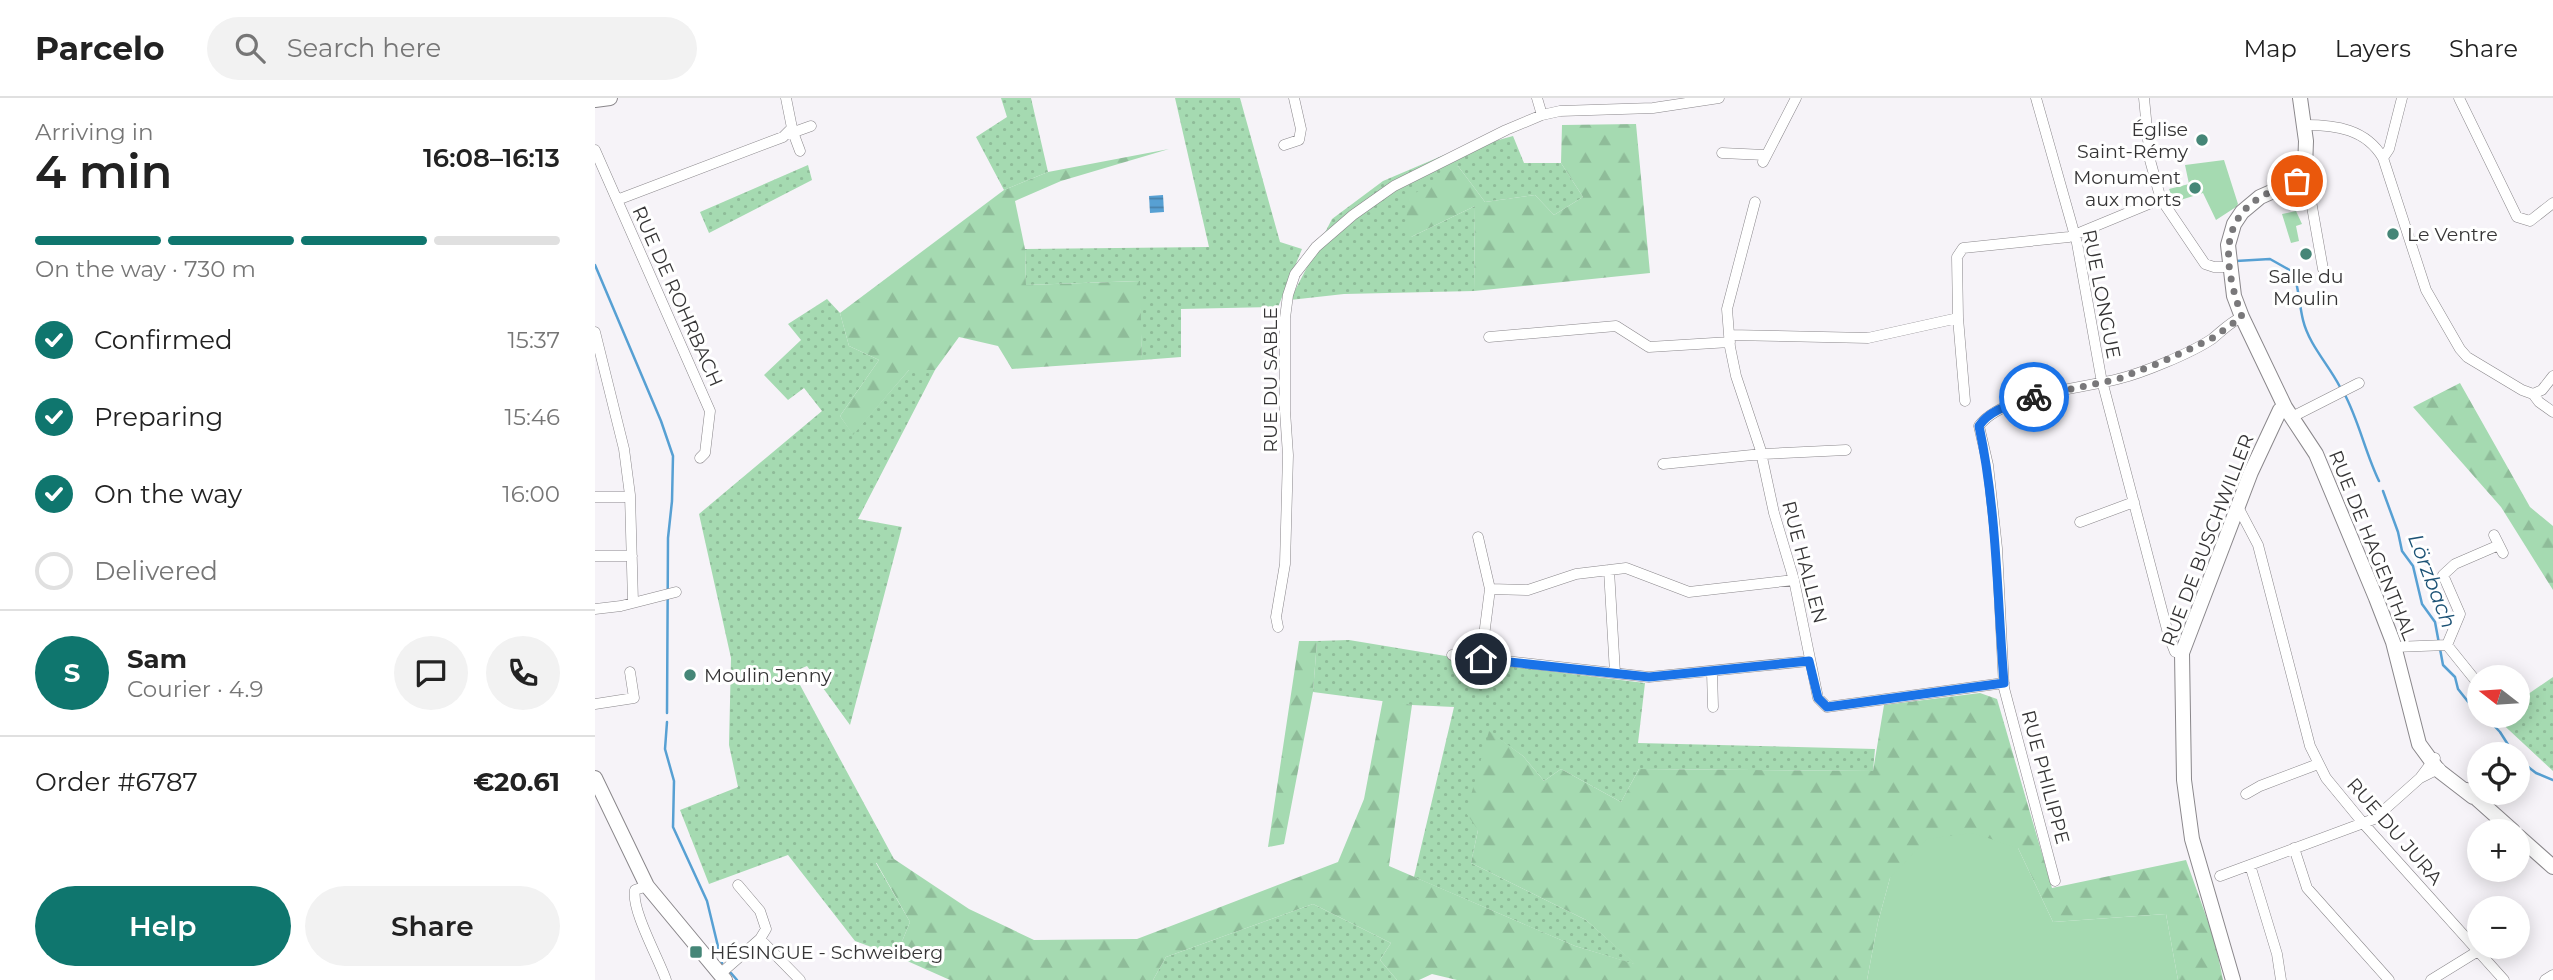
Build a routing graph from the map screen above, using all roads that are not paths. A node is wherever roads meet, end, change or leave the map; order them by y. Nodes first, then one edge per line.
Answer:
1 (610, 98) edge
2 (786, 98) edge
3 (1294, 98) edge
4 (1537, 98) edge
5 (1719, 98) edge
6 (1796, 98) edge
7 (2036, 98) edge
8 (2144, 98) edge
9 (2299, 98) edge
10 (2402, 98) edge
11 (2460, 98) edge
12 (595, 100) edge
13 (1671, 102) edge
14 (1542, 115) junction
15 (2305, 125) junction
16 (811, 126) dead end
17 (792, 134) junction
18 (1284, 145) dead end
19 (595, 150) edge
20 (800, 151) dead end
21 (1722, 153) dead end
22 (2383, 158) junction
23 (2303, 175) junction
24 (2161, 199) junction
25 (617, 200) junction
26 (1755, 202) dead end
27 (2553, 203) edge
28 (2074, 235) junction
29 (2229, 267) junction
30 (2323, 270) dead end
31 (2242, 317) junction
32 (1958, 318) junction
33 (595, 332) edge
34 (1489, 337) dead end
35 (1729, 338) junction
36 (2553, 376) edge
37 (2102, 381) junction
38 (2360, 383) dead end
39 (2538, 392) junction
40 (2553, 393) edge
41 (1965, 401) dead end
42 (2288, 412) junction
43 (2553, 412) edge
44 (1846, 450) dead end
45 (1762, 454) junction
46 (700, 458) dead end
47 (1663, 464) dead end
48 (595, 497) edge
49 (630, 498) junction
50 (2134, 502) junction
51 (2238, 507) junction
52 (2080, 522) dead end
53 (1478, 537) dead end
54 (2498, 544) dead end
55 (595, 556) edge
56 (632, 556) junction
57 (1609, 570) junction
58 (1794, 580) junction
59 (1490, 589) junction
60 (671, 593) dead end
61 (633, 602) junction
62 (595, 609) edge
63 (1277, 627) dead end
64 (2442, 645) junction
65 (2394, 647) junction
66 (2182, 653) junction
67 (1452, 655) dead end
68 (1481, 659) junction
69 (1809, 661) junction
70 (1712, 671) junction
71 (630, 672) dead end
72 (2467, 672) edge
73 (1615, 673) junction
74 (2004, 683) junction
75 (595, 704) edge
76 (1713, 707) dead end
77 (2318, 764) junction
78 (2437, 764) junction
79 (595, 778) edge
80 (2246, 794) dead end
81 (2498, 819) edge
82 (2363, 823) junction
83 (2530, 847) edge
84 (2294, 848) junction
85 (2250, 864) junction
86 (2553, 867) edge
87 (2055, 881) dead end
88 (2205, 881) junction
89 (738, 885) dead end
90 (647, 886) junction
91 (760, 939) junction
92 (2467, 939) edge
93 (2467, 958) edge
94 (2485, 959) edge
95 (2553, 975) edge
96 (722, 977) edge
97 (666, 980) edge
98 (800, 980) edge
99 (2233, 980) edge
100 (2281, 980) edge
101 (2389, 980) edge
102 (2431, 980) edge
103 (2504, 980) edge
104 (2545, 980) edge

1 - 12 main road
2 - 17 street
3 - 18 street
4 - 14 street
5 - 13 street, RUE DU SABLE
6 - 21 street
7 - 28 street, RUE LONGUE
8 - 24 street
9 - 15 main road
10 - 22 street
11 - 27 street
13 - 14 street, RUE DU SABLE
14 - 63 street, RUE DU SABLE
15 - 22 street
15 - 23 main road
16 - 17 street
17 - 20 street
17 - 25 street
19 - 25 street, RUE DE ROHRBACH
22 - 39 street
23 - 29 main road, RUE DE HAGENTHAL
23 - 30 street
24 - 28 street
24 - 29 street
25 - 46 street, RUE DE ROHRBACH
26 - 35 street, RUE HALLEN
28 - 32 street
28 - 37 street, RUE LONGUE
29 - 31 main road, RUE DE HAGENTHAL
31 - 37 street, RUE PHILIPPE
31 - 42 main road, RUE DE HAGENTHAL
32 - 35 street
32 - 41 street
33 - 49 street
34 - 35 street
35 - 45 street, RUE HALLEN
36 - 39 street
37 - 50 street, RUE LONGUE
37 - 74 street, RUE PHILIPPE
38 - 42 street
39 - 40 street
39 - 43 street
42 - 51 main road, RUE DE BUSCHWILLER
42 - 65 main road, RUE DE HAGENTHAL
44 - 45 street
45 - 47 street
45 - 58 street, RUE HALLEN
48 - 49 street
49 - 56 street
50 - 52 street
50 - 66 street, RUE LONGUE
51 - 66 main road, RUE DE BUSCHWILLER
51 - 77 street, RUE DU JURA
53 - 59 street
54 - 64 street
55 - 56 street
56 - 61 street
57 - 58 street
57 - 59 street
57 - 73 street
58 - 69 street, RUE HALLEN
59 - 68 street
60 - 61 street
61 - 62 street
64 - 65 street
64 - 72 street
65 - 78 main road, RUE DE HAGENTHAL
66 - 88 main road, RUE DE BUSCHWILLER
67 - 68 street
68 - 73 street
69 - 70 street
69 - 74 street, RUE HALLEN
70 - 73 street
70 - 76 street
71 - 75 street
74 - 87 street, RUE PHILIPPE
77 - 80 street
77 - 82 street, RUE DU JURA
78 - 81 main road, RUE DE HAGENTHAL
78 - 82 street
79 - 90 main road
82 - 84 street
82 - 92 street, RUE DU JURA
83 - 86 main road
84 - 85 street
84 - 101 street
85 - 88 street
85 - 100 street
88 - 99 main road, RUE DE BUSCHWILLER
89 - 91 street
90 - 96 main road
90 - 97 street
91 - 96 street
91 - 98 street
93 - 102 street
94 - 103 street, RUE DU JURA
95 - 104 street

